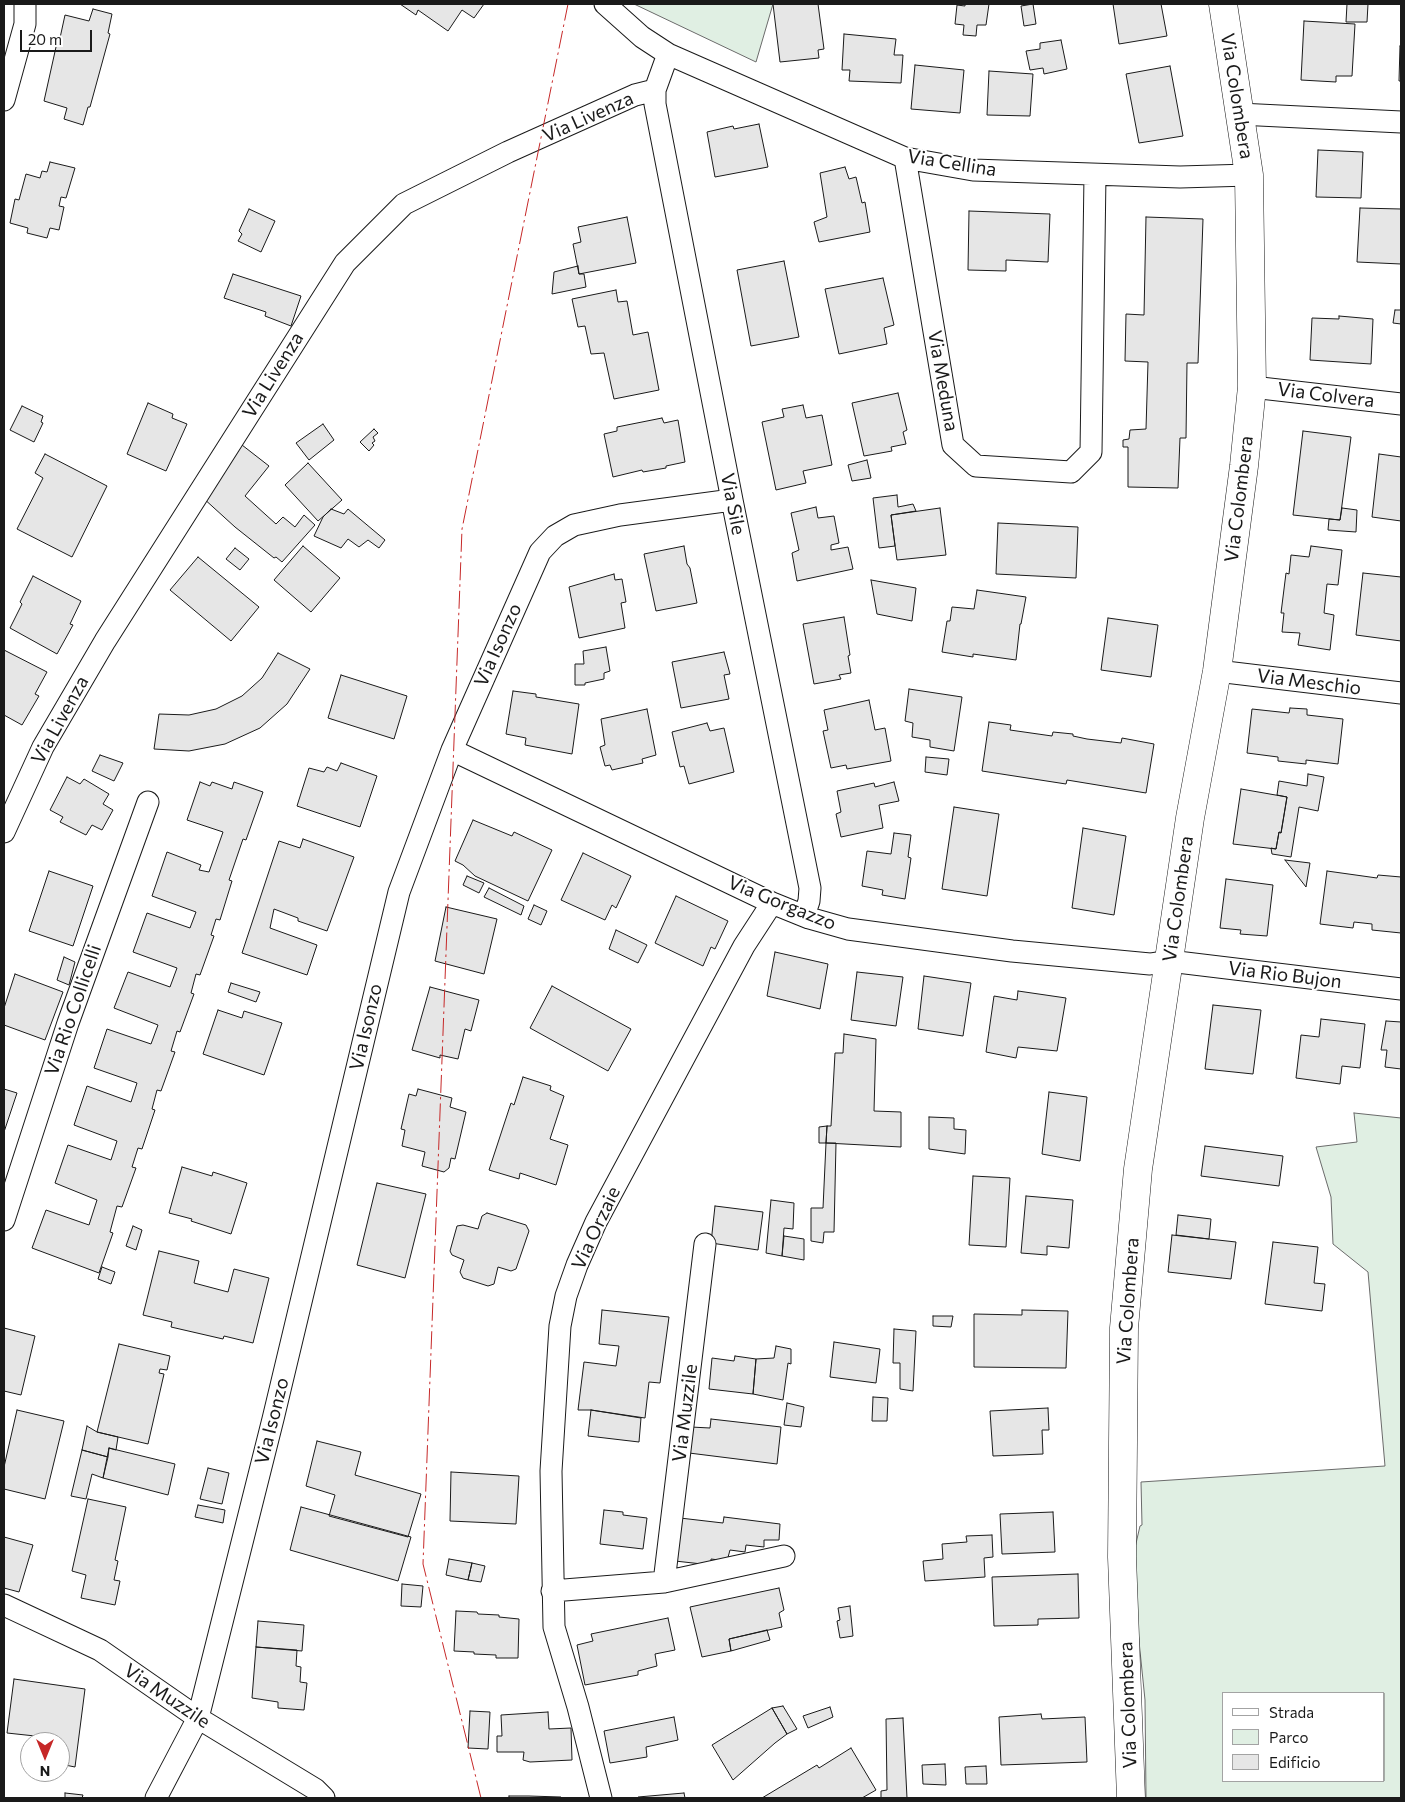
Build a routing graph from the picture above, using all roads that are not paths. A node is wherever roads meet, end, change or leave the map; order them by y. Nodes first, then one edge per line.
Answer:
1 (25, 4) edge
2 (605, 4) edge
3 (1222, 4) edge
4 (668, 54) junction
5 (655, 90) junction
6 (4, 100) edge
7 (1240, 114) junction
8 (1401, 122) edge
9 (905, 158) junction
10 (1095, 175) junction
11 (1249, 175) junction
12 (1252, 387) junction
13 (1401, 404) edge
14 (732, 500) junction
15 (1217, 670) junction
16 (1401, 693) edge
17 (452, 750) junction
18 (148, 802) dead end
19 (4, 832) edge
20 (772, 903) junction
21 (804, 916) junction
22 (1169, 961) junction
23 (1401, 989) edge
24 (4, 1220) edge
25 (705, 1244) dead end
26 (784, 1556) dead end
27 (664, 1582) junction
28 (552, 1591) junction
29 (4, 1605) edge
30 (198, 1718) junction
31 (156, 1798) edge
32 (324, 1798) edge
33 (601, 1798) edge
34 (1131, 1798) edge

1 - 6 street
2 - 4 street, Via Cellina
3 - 7 street, Via Colombera
4 - 5 street, Via Livenza
4 - 9 street, Via Cellina
5 - 14 street, Via Sile
5 - 19 street, Via Livenza
7 - 8 street
7 - 11 street, Via Colombera
9 - 10 street, Via Cellina
9 - 10 street, Via Meduna
10 - 11 street, Via Cellina
11 - 12 street, Via Colombera
12 - 13 street, Via Colvera
12 - 15 street, Via Colombera
14 - 17 street, Via Isonzo
14 - 21 street, Via Sile
15 - 16 street, Via Meschio
15 - 22 street, Via Colombera
17 - 20 street, Via Gorgazzo
17 - 30 street, Via Isonzo
18 - 24 street, Via Rio Collicelli
20 - 21 street, Via Gorgazzo
20 - 28 street, Via Orzaie
21 - 22 street, Via Gorgazzo
22 - 23 street, Via Rio Bujon
22 - 34 street, Via Colombera
25 - 27 street, Via Muzzile
26 - 27 street
27 - 28 street
28 - 33 street
29 - 30 street, Via Muzzile
30 - 31 street, Via Isonzo
30 - 32 street, Via Muzzile

